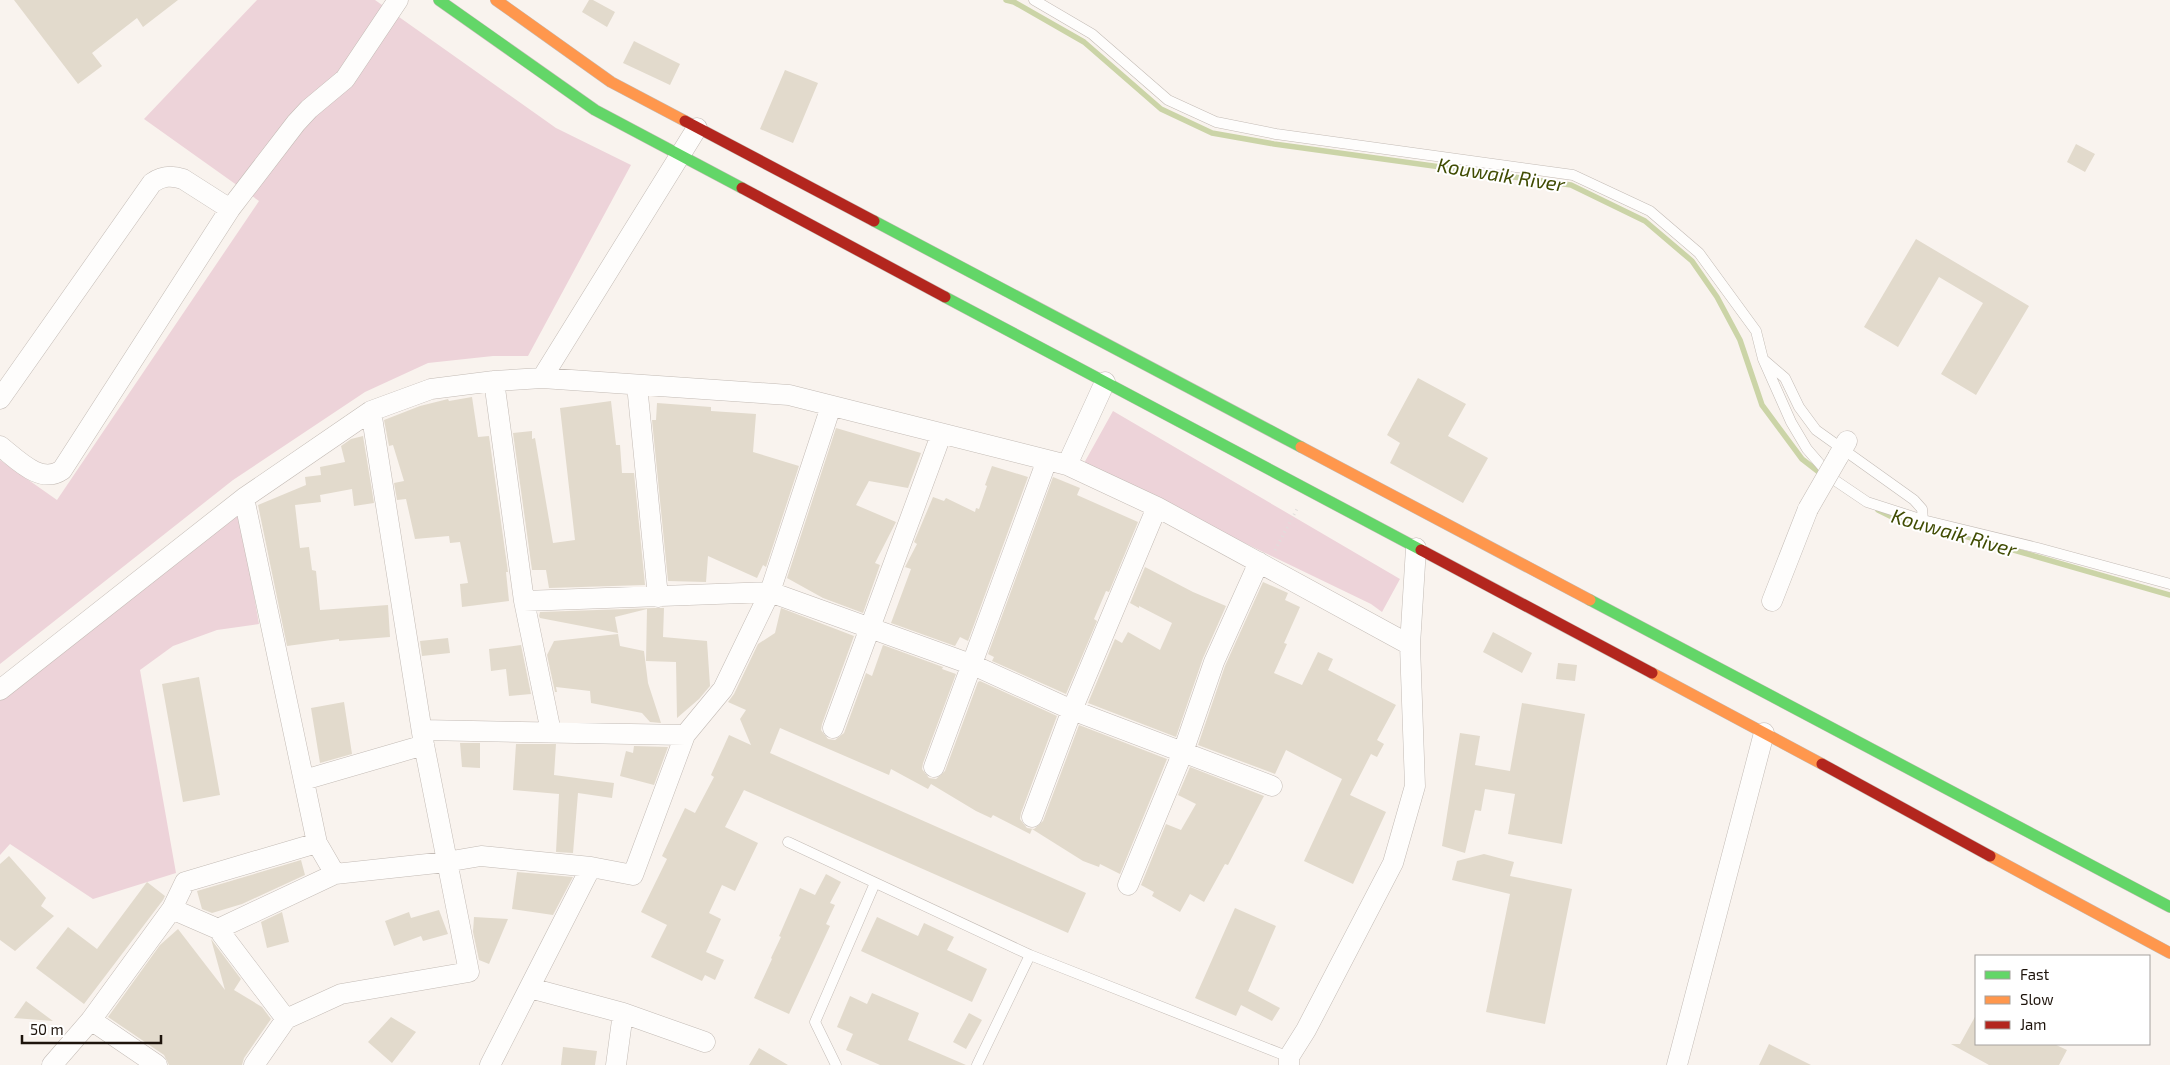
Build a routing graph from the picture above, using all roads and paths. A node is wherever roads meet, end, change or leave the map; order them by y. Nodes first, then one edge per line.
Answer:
1 (398, 0) edge
2 (439, 0) edge
3 (496, 0) edge
4 (1034, 0) edge
5 (697, 128) junction
6 (679, 156) junction
7 (230, 209) junction
8 (1764, 359) junction
9 (542, 378) junction
10 (494, 381) junction
11 (1105, 382) junction
12 (637, 385) junction
13 (0, 399) edge
14 (831, 406) junction
15 (371, 412) junction
16 (941, 434) junction
17 (0, 446) edge
18 (1842, 449) junction
19 (1047, 460) junction
20 (1067, 465) junction
21 (1307, 490) junction
22 (244, 498) junction
23 (1157, 507) junction
24 (1924, 520) junction
25 (1416, 548) junction
26 (1262, 564) junction
27 (2170, 584) edge
28 (770, 592) junction
29 (658, 597) junction
30 (524, 600) junction
31 (1772, 601) dead end
32 (870, 626) junction
33 (1410, 645) junction
34 (973, 664) junction
35 (0, 690) edge
36 (1072, 710) junction
37 (833, 728) dead end
38 (551, 732) junction
39 (1764, 733) junction
40 (685, 735) junction
41 (423, 738) junction
42 (1183, 752) junction
43 (934, 767) dead end
44 (304, 780) junction
45 (1272, 786) dead end
46 (1032, 817) dead end
47 (788, 842) dead end
48 (317, 843) junction
49 (446, 862) junction
50 (591, 867) junction
51 (335, 874) junction
52 (875, 883) junction
53 (1128, 885) dead end
54 (2170, 907) edge
55 (172, 909) junction
56 (218, 929) junction
57 (2170, 953) edge
58 (1030, 955) junction
59 (530, 988) junction
60 (623, 1014) junction
61 (286, 1019) junction
62 (91, 1020) junction
63 (705, 1042) dead end
64 (1289, 1061) edge
65 (52, 1065) edge
66 (157, 1065) edge
67 (254, 1065) edge
68 (490, 1065) edge
69 (616, 1065) edge
70 (836, 1065) edge
71 (977, 1065) edge
72 (1677, 1065) edge

1 - 7 street
2 - 6 main road
3 - 5 main road
4 - 8 lane
5 - 6 street
5 - 54 main road
6 - 9 street
6 - 11 main road
7 - 13 street
7 - 17 street
8 - 18 lane
8 - 24 lane
9 - 10 street
9 - 12 street
10 - 15 street
10 - 30 street
11 - 20 street
11 - 21 main road
12 - 14 street
12 - 29 street
14 - 16 street
14 - 28 street
15 - 22 street
15 - 41 street
16 - 19 street
16 - 32 street
18 - 24 lane
18 - 31 street, bridge
19 - 20 street
19 - 34 street
20 - 23 street
21 - 25 main road
21 - 26 path
22 - 35 street
22 - 44 street
23 - 26 street
23 - 36 street
24 - 27 lane
25 - 33 street
25 - 39 main road
26 - 33 street
26 - 42 street
28 - 29 street
28 - 32 street
28 - 40 street
29 - 30 street
30 - 38 street
32 - 34 street
32 - 37 street
33 - 64 street
34 - 36 street
34 - 43 street
36 - 42 street
36 - 46 street
38 - 40 street
38 - 41 street
39 - 57 main road
39 - 72 street
40 - 50 street
41 - 44 street
41 - 49 street
42 - 45 street
42 - 53 street
44 - 48 street
47 - 52 lane
48 - 51 street
48 - 55 street
49 - 50 street
49 - 51 street
49 - 61 street
50 - 59 street
51 - 56 street
52 - 58 lane
52 - 70 lane
55 - 56 street
55 - 62 street
56 - 61 street
58 - 64 lane
58 - 71 lane
59 - 60 street
59 - 68 street
60 - 63 street
60 - 69 street
61 - 67 street
62 - 65 street
62 - 66 street

